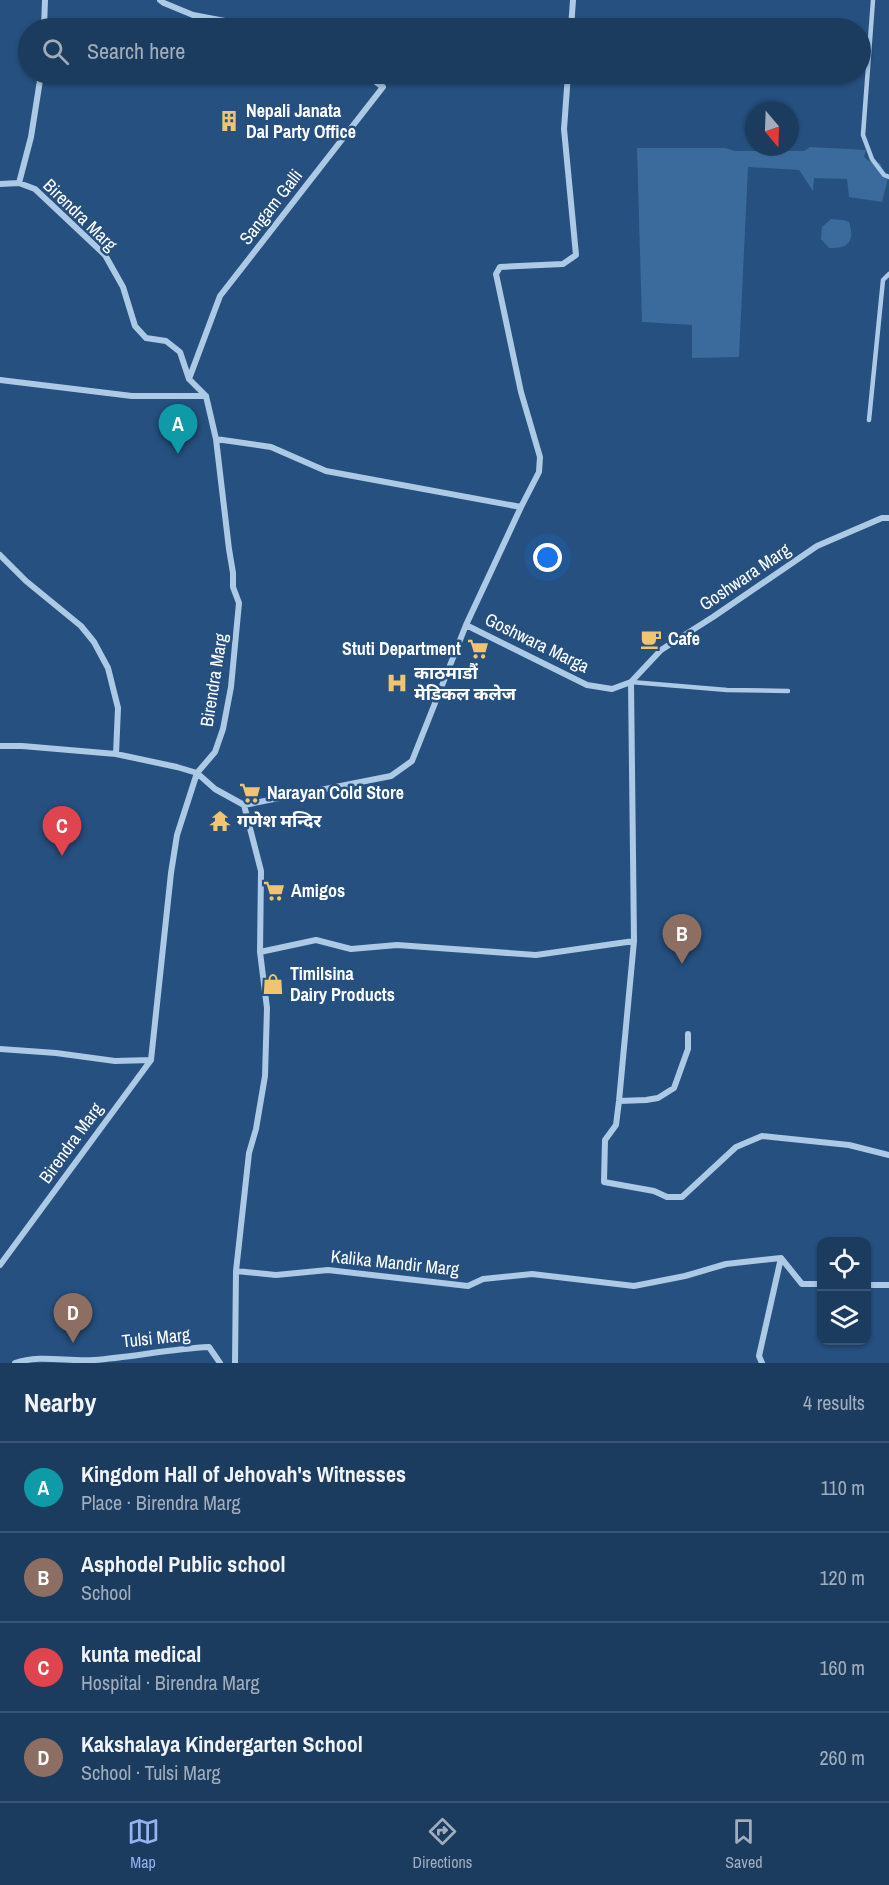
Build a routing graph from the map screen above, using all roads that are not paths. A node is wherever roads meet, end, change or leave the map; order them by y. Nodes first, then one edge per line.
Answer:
1 (45, 0) edge
2 (160, 0) edge
3 (573, 0) edge
4 (873, 0) edge
5 (44, 18) edge
6 (209, 18) edge
7 (572, 18) edge
8 (871, 27) edge
9 (39, 84) edge
10 (378, 84) edge
11 (567, 84) edge
12 (867, 84) edge
13 (889, 177) edge
14 (19, 183) junction
15 (0, 184) edge
16 (889, 274) edge
17 (189, 379) junction
18 (0, 380) edge
19 (207, 396) junction
20 (869, 420) dead end
21 (216, 440) junction
22 (521, 507) junction
23 (889, 518) edge
24 (0, 555) edge
25 (466, 625) junction
26 (631, 682) junction
27 (788, 691) dead end
28 (0, 746) edge
29 (116, 754) junction
30 (197, 773) junction
31 (244, 805) junction
32 (634, 941) junction
33 (260, 952) junction
34 (688, 1034) dead end
35 (0, 1049) edge
36 (151, 1060) junction
37 (619, 1101) junction
38 (889, 1155) edge
39 (781, 1258) junction
40 (0, 1265) edge
41 (236, 1271) junction
42 (817, 1284) edge
43 (871, 1285) edge
44 (889, 1285) edge
45 (15, 1363) edge
46 (220, 1363) edge
47 (235, 1363) edge
48 (762, 1363) edge

1 - 5 street
2 - 6 street
3 - 7 street
4 - 8 lane
9 - 14 street
10 - 17 street, Sangam Galli
11 - 22 street
12 - 13 lane
14 - 15 street, Birendra Marg
14 - 17 street, Birendra Marg
16 - 20 lane
17 - 19 street, Birendra Marg
18 - 19 street
19 - 21 street, Birendra Marg
21 - 22 street
21 - 30 street, Birendra Marg
22 - 25 street
23 - 26 street, Goshwara Marg
24 - 29 street
25 - 26 street, Goshwara Marga
25 - 31 street
26 - 27 lane
26 - 32 street
28 - 29 street
29 - 30 street
30 - 31 street
30 - 36 street, Birendra Marg
31 - 33 street
32 - 33 street
32 - 37 street
33 - 41 street
34 - 37 street
35 - 36 street
36 - 40 street, Birendra Marg
37 - 38 street
39 - 41 street, Kalika Mandir Marg
39 - 42 street
39 - 48 street
41 - 47 street
43 - 44 street
45 - 46 street, Tulsi Marg

